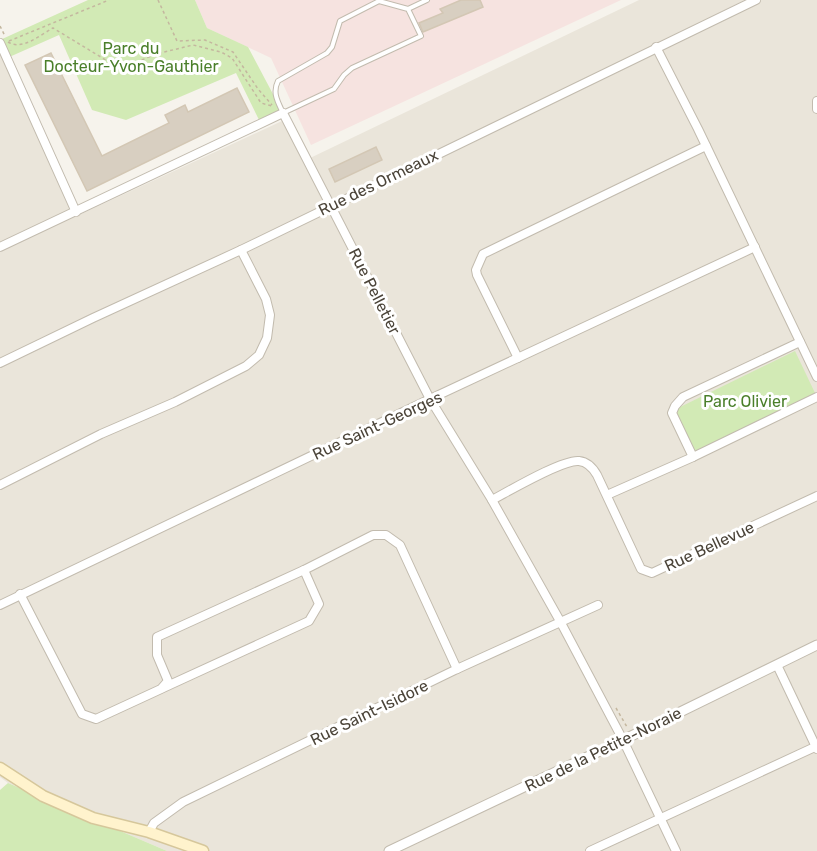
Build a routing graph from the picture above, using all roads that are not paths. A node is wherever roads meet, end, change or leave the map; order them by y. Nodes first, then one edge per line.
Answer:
1 (427, 0) edge
2 (756, 0) edge
3 (408, 9) junction
4 (4, 42) edge
5 (656, 47) junction
6 (817, 101) edge
7 (817, 109) edge
8 (283, 113) junction
9 (706, 146) junction
10 (331, 205) junction
11 (76, 212) junction
12 (0, 247) edge
13 (754, 247) junction
14 (242, 250) junction
15 (800, 342) junction
16 (518, 358) junction
17 (0, 363) edge
18 (817, 377) edge
19 (817, 397) edge
20 (430, 399) junction
21 (693, 457) junction
22 (0, 485) edge
23 (607, 495) junction
24 (817, 496) edge
25 (492, 500) junction
26 (304, 570) junction
27 (20, 594) junction
28 (0, 604) edge
29 (598, 605) dead end
30 (560, 621) junction
31 (817, 645) edge
32 (777, 665) junction
33 (457, 669) junction
34 (160, 689) junction
35 (627, 738) junction
36 (817, 747) edge
37 (0, 768) edge
38 (662, 818) junction
39 (149, 832) junction
40 (203, 851) edge
41 (389, 851) edge
42 (590, 851) edge
43 (676, 851) edge

1 - 3 lane
2 - 5 street, Rue des Ormeaux
3 - 8 lane
3 - 8 lane
4 - 11 street
5 - 9 street
5 - 10 street, Rue des Ormeaux
6 - 7 street
8 - 10 street, Rue Pelletier
8 - 11 street
9 - 13 street
9 - 16 street
10 - 14 street, Rue des Ormeaux
10 - 20 street, Rue Pelletier
11 - 12 street
13 - 15 street
13 - 16 street, Rue Saint-Georges
14 - 17 street, Rue des Ormeaux
14 - 22 street
15 - 18 street
15 - 21 street
16 - 20 street, Rue Saint-Georges
19 - 21 street
20 - 25 street, Rue Pelletier
20 - 27 street, Rue Saint-Georges
21 - 23 street
23 - 24 street, Rue Bellevue
23 - 25 street, Rue Bellevue
25 - 30 street, Rue Pelletier
26 - 33 street
26 - 34 street
26 - 34 street
27 - 28 street, Rue Saint-Georges
27 - 34 street
29 - 30 street, Rue Saint-Isidore
30 - 33 street, Rue Saint-Isidore
30 - 35 street, Rue Pelletier
31 - 32 street, Rue de la Petite-Noraie
32 - 35 street, Rue de la Petite-Noraie
32 - 36 street
33 - 39 street, Rue Saint-Isidore
35 - 38 street, Rue Pelletier
35 - 41 street, Rue de la Petite-Noraie
36 - 38 street
37 - 39 main road
38 - 42 street
38 - 43 street, Rue Pelletier
39 - 40 main road

